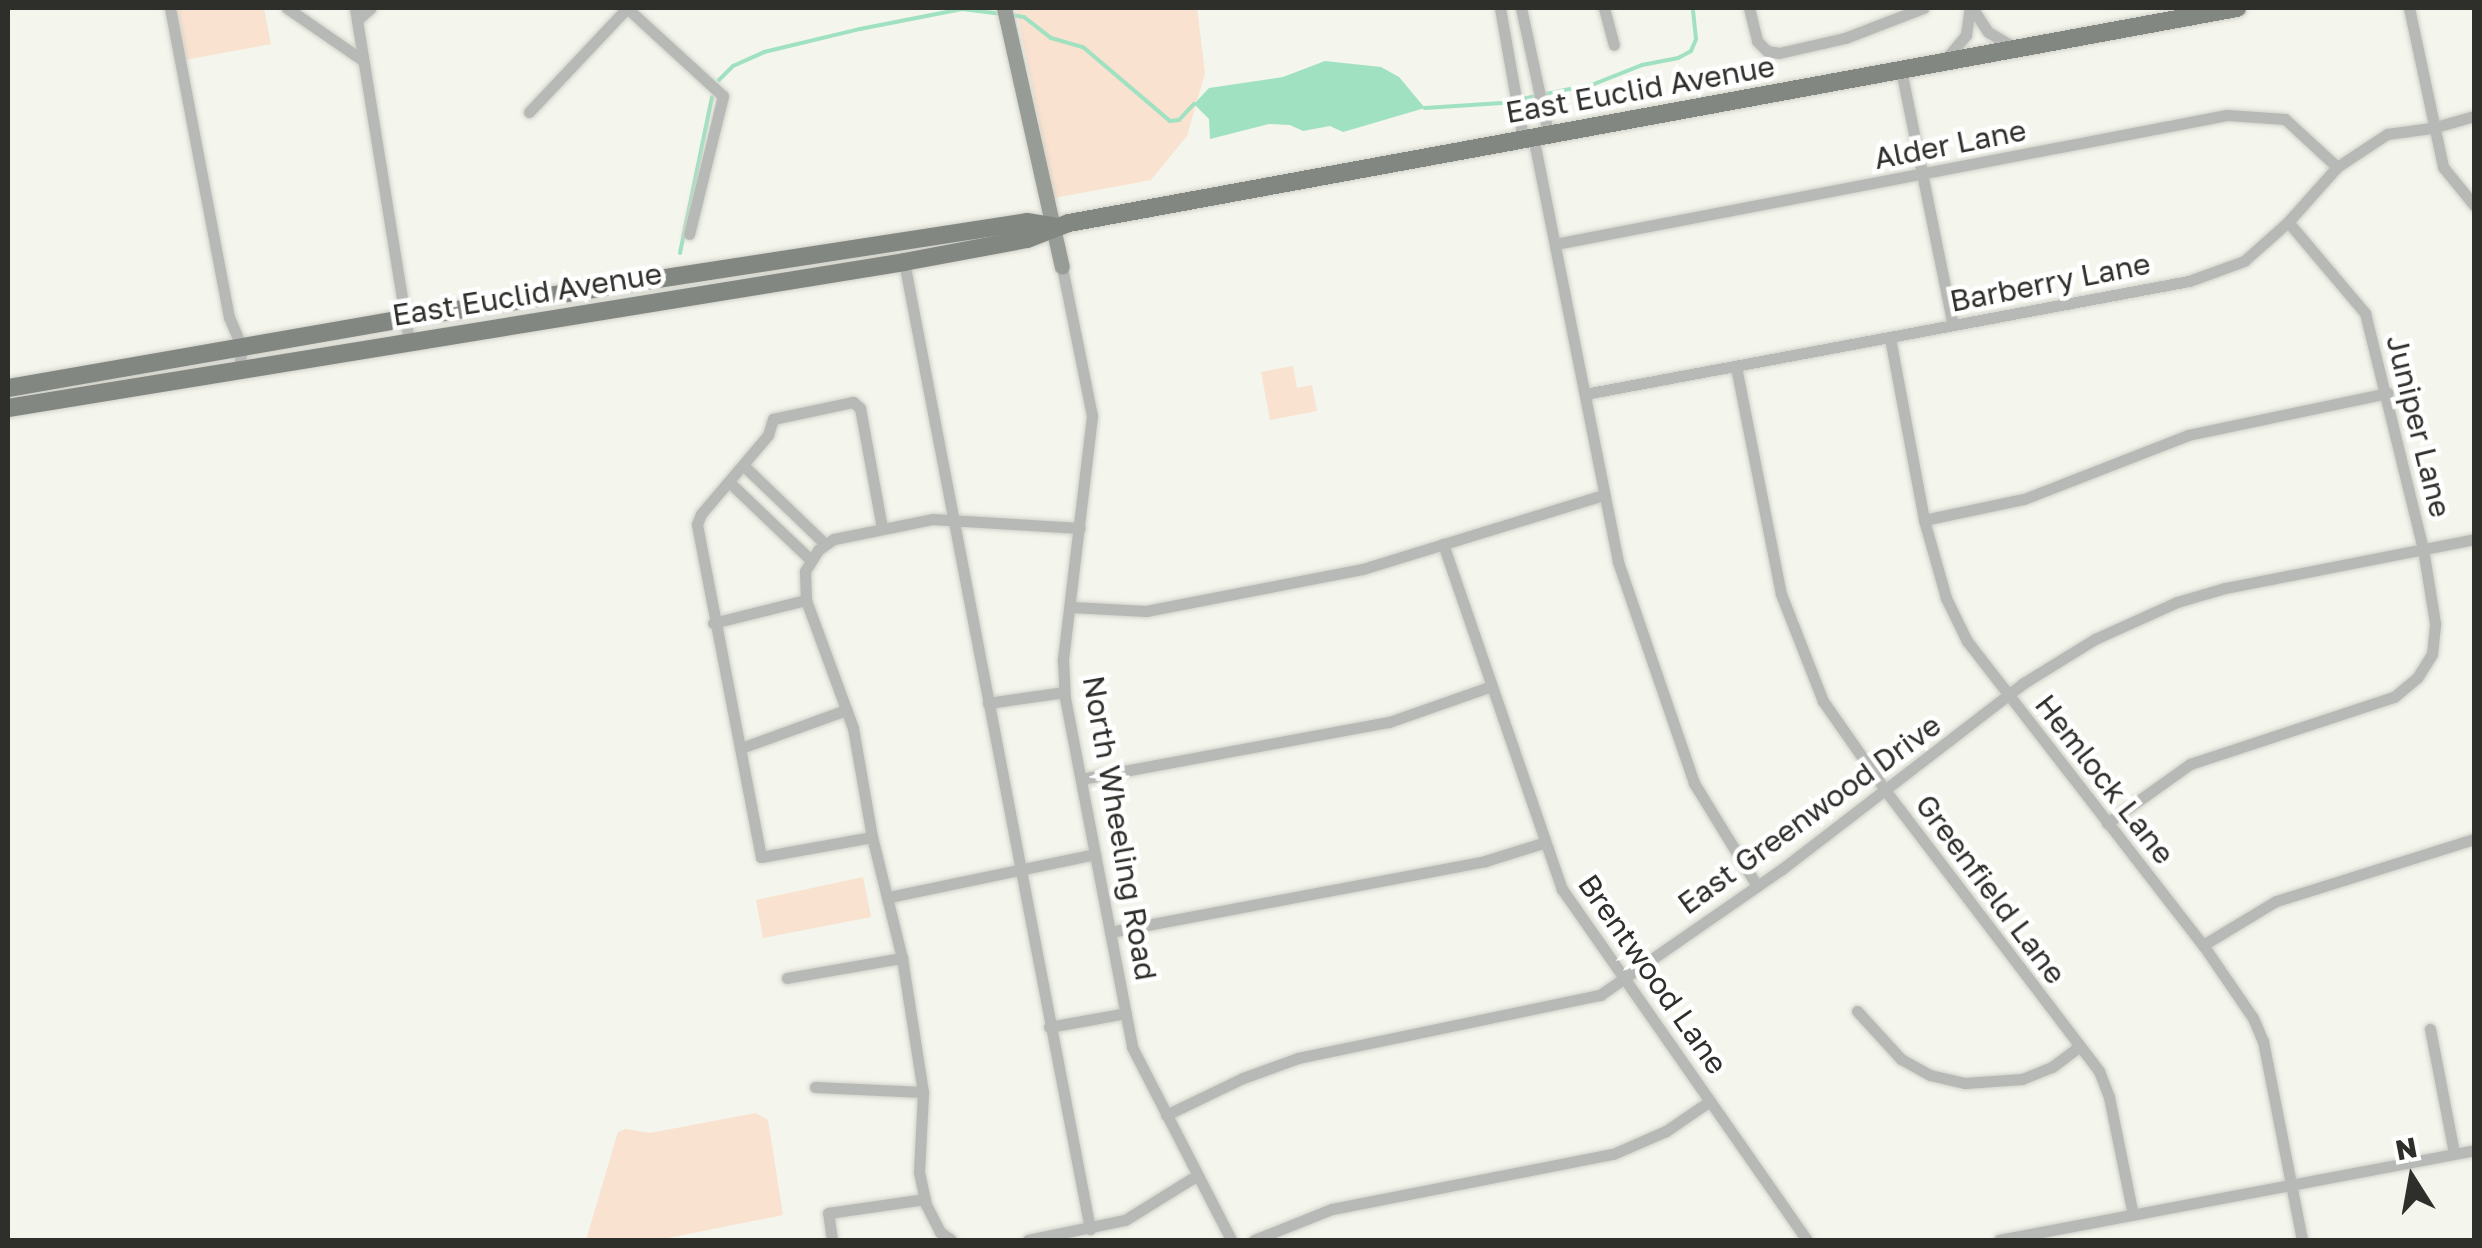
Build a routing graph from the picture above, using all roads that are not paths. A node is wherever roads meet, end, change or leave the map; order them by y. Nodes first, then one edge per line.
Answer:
1 (170, 8) edge
2 (286, 8) edge
3 (371, 8) edge
4 (627, 8) edge
5 (1500, 8) edge
6 (1521, 8) edge
7 (1604, 8) edge
8 (1749, 8) edge
9 (1923, 8) edge
10 (1971, 8) edge
11 (2237, 8) edge
12 (2409, 8) edge
13 (356, 14) edge
14 (1006, 15) edge
15 (1614, 45) dead end
16 (2016, 48) junction
17 (361, 59) junction
18 (1944, 62) junction
19 (1902, 70) junction
20 (530, 112) dead end
21 (2474, 116) edge
22 (2432, 128) junction
23 (1534, 136) junction
24 (2337, 166) junction
25 (1925, 174) junction
26 (2474, 205) edge
27 (2288, 222) junction
28 (1052, 226) junction
29 (689, 234) dead end
30 (1555, 244) junction
31 (904, 262) junction
32 (1062, 267) joint
33 (406, 318) junction
34 (1953, 325) junction
35 (1890, 338) junction
36 (409, 340) junction
37 (235, 349) junction
38 (1736, 367) junction
39 (239, 368) junction
40 (2388, 393) junction
41 (9, 394) edge
42 (1585, 394) junction
43 (744, 466) junction
44 (730, 482) junction
45 (1603, 495) junction
46 (954, 517) junction
47 (1924, 520) junction
48 (882, 528) junction
49 (1080, 528) junction
50 (2474, 539) edge
51 (825, 544) junction
52 (1444, 544) junction
53 (2423, 549) junction
54 (811, 560) junction
55 (806, 600) junction
56 (1070, 607) junction
57 (713, 623) junction
58 (1489, 687) junction
59 (1064, 692) junction
60 (2008, 696) junction
61 (988, 703) junction
62 (846, 710) junction
63 (740, 748) junction
64 (1081, 779) junction
65 (1884, 790) junction
66 (2107, 823) junction
67 (872, 836) junction
68 (2474, 839) edge
69 (1542, 843) junction
70 (1094, 854) junction
71 (1018, 870) junction
72 (1756, 884) junction
73 (889, 897) junction
74 (1110, 932) junction
75 (2203, 945) junction
76 (902, 958) junction
77 (787, 978) dead end
78 (1624, 978) junction
79 (1857, 1011) dead end
80 (1126, 1013) junction
81 (1050, 1027) junction
82 (2430, 1029) dead end
83 (2080, 1047) junction
84 (816, 1087) dead end
85 (922, 1092) junction
86 (1710, 1102) junction
87 (1166, 1115) junction
88 (2474, 1150) edge
89 (2454, 1154) junction
90 (1196, 1176) junction
91 (2292, 1185) junction
92 (925, 1199) junction
93 (2133, 1215) junction
94 (1090, 1229) junction
95 (944, 1238) edge
96 (832, 1240) edge
97 (1028, 1240) edge
98 (1232, 1240) edge
99 (1254, 1240) edge
100 (1807, 1240) edge
101 (2000, 1240) edge
102 (2302, 1240) edge

1 - 37 street
2 - 17 street
3 - 13 street
4 - 20 street
4 - 29 street
5 - 23 street
6 - 23 street
7 - 15 street
8 - 9 street
10 - 16 street
10 - 18 street
11 - 16 main road, East Euclid Avenue
12 - 22 street
13 - 17 street
14 - 28 street, North Wheeling Road
16 - 18 main road, East Euclid Avenue
17 - 33 street
18 - 19 main road, East Euclid Avenue
19 - 23 main road, East Euclid Avenue
19 - 25 street
21 - 22 street, Barberry Lane
22 - 24 street, Barberry Lane
22 - 26 street
23 - 28 main road, East Euclid Avenue
23 - 30 street
24 - 25 street, Alder Lane
24 - 27 street, Barberry Lane
25 - 30 street, Alder Lane
25 - 34 street
27 - 34 street, Barberry Lane
27 - 40 street, Juniper Lane
28 - 31 main road, East Euclid Avenue
28 - 32 street, North Wheeling Road
28 - 33 main road, East Euclid Avenue
30 - 42 street
31 - 36 main road, East Euclid Avenue
31 - 46 street
32 - 49 street, North Wheeling Road
33 - 36 street
33 - 37 main road, East Euclid Avenue
34 - 35 street, Barberry Lane
35 - 38 street, Barberry Lane
35 - 47 street, Hemlock Lane
36 - 39 main road, East Euclid Avenue
37 - 39 street
37 - 41 main road, East Euclid Avenue
38 - 42 street, Barberry Lane
38 - 65 street, Greenfield Lane
39 - 41 main road, East Euclid Avenue
40 - 47 street
40 - 53 street, Juniper Lane
42 - 45 street
43 - 44 street
43 - 48 street
43 - 51 street
44 - 54 street
44 - 57 street
45 - 52 street
45 - 72 street
46 - 48 street
46 - 49 street
46 - 61 street
47 - 60 street, Hemlock Lane
48 - 51 street
49 - 56 street, North Wheeling Road
50 - 53 street, East Greenwood Drive
51 - 54 street
52 - 56 street
52 - 58 street, Brentwood Lane
53 - 60 street, East Greenwood Drive
53 - 66 street, Juniper Lane
54 - 55 street
55 - 57 street
55 - 62 street
56 - 59 street, North Wheeling Road
57 - 63 street
58 - 64 street
58 - 69 street, Brentwood Lane
59 - 61 street
59 - 64 street, North Wheeling Road
60 - 65 street, East Greenwood Drive
60 - 66 street, Hemlock Lane
61 - 71 street
62 - 63 street
62 - 67 street
63 - 67 street
64 - 70 street, North Wheeling Road
65 - 72 street, East Greenwood Drive
65 - 83 street, Greenfield Lane
66 - 75 street, Hemlock Lane
67 - 73 street
68 - 75 street
69 - 74 street
69 - 78 street, Brentwood Lane
70 - 71 street
70 - 74 street, North Wheeling Road
71 - 73 street
71 - 81 street
72 - 78 street, East Greenwood Drive
73 - 76 street
74 - 80 street, North Wheeling Road
75 - 91 street, Hemlock Lane
76 - 77 street
76 - 85 street
78 - 86 street, Brentwood Lane
78 - 87 street, East Greenwood Drive
79 - 83 street
80 - 81 street
80 - 87 street, North Wheeling Road
81 - 94 street
82 - 89 street
83 - 93 street, Greenfield Lane
84 - 85 street
85 - 92 street
86 - 99 street
86 - 100 street, Brentwood Lane
87 - 90 street, North Wheeling Road
88 - 89 street
89 - 91 street
90 - 94 street
90 - 98 street, North Wheeling Road
91 - 93 street
91 - 102 street, Hemlock Lane
92 - 95 street
92 - 96 street
93 - 101 street
94 - 97 street

